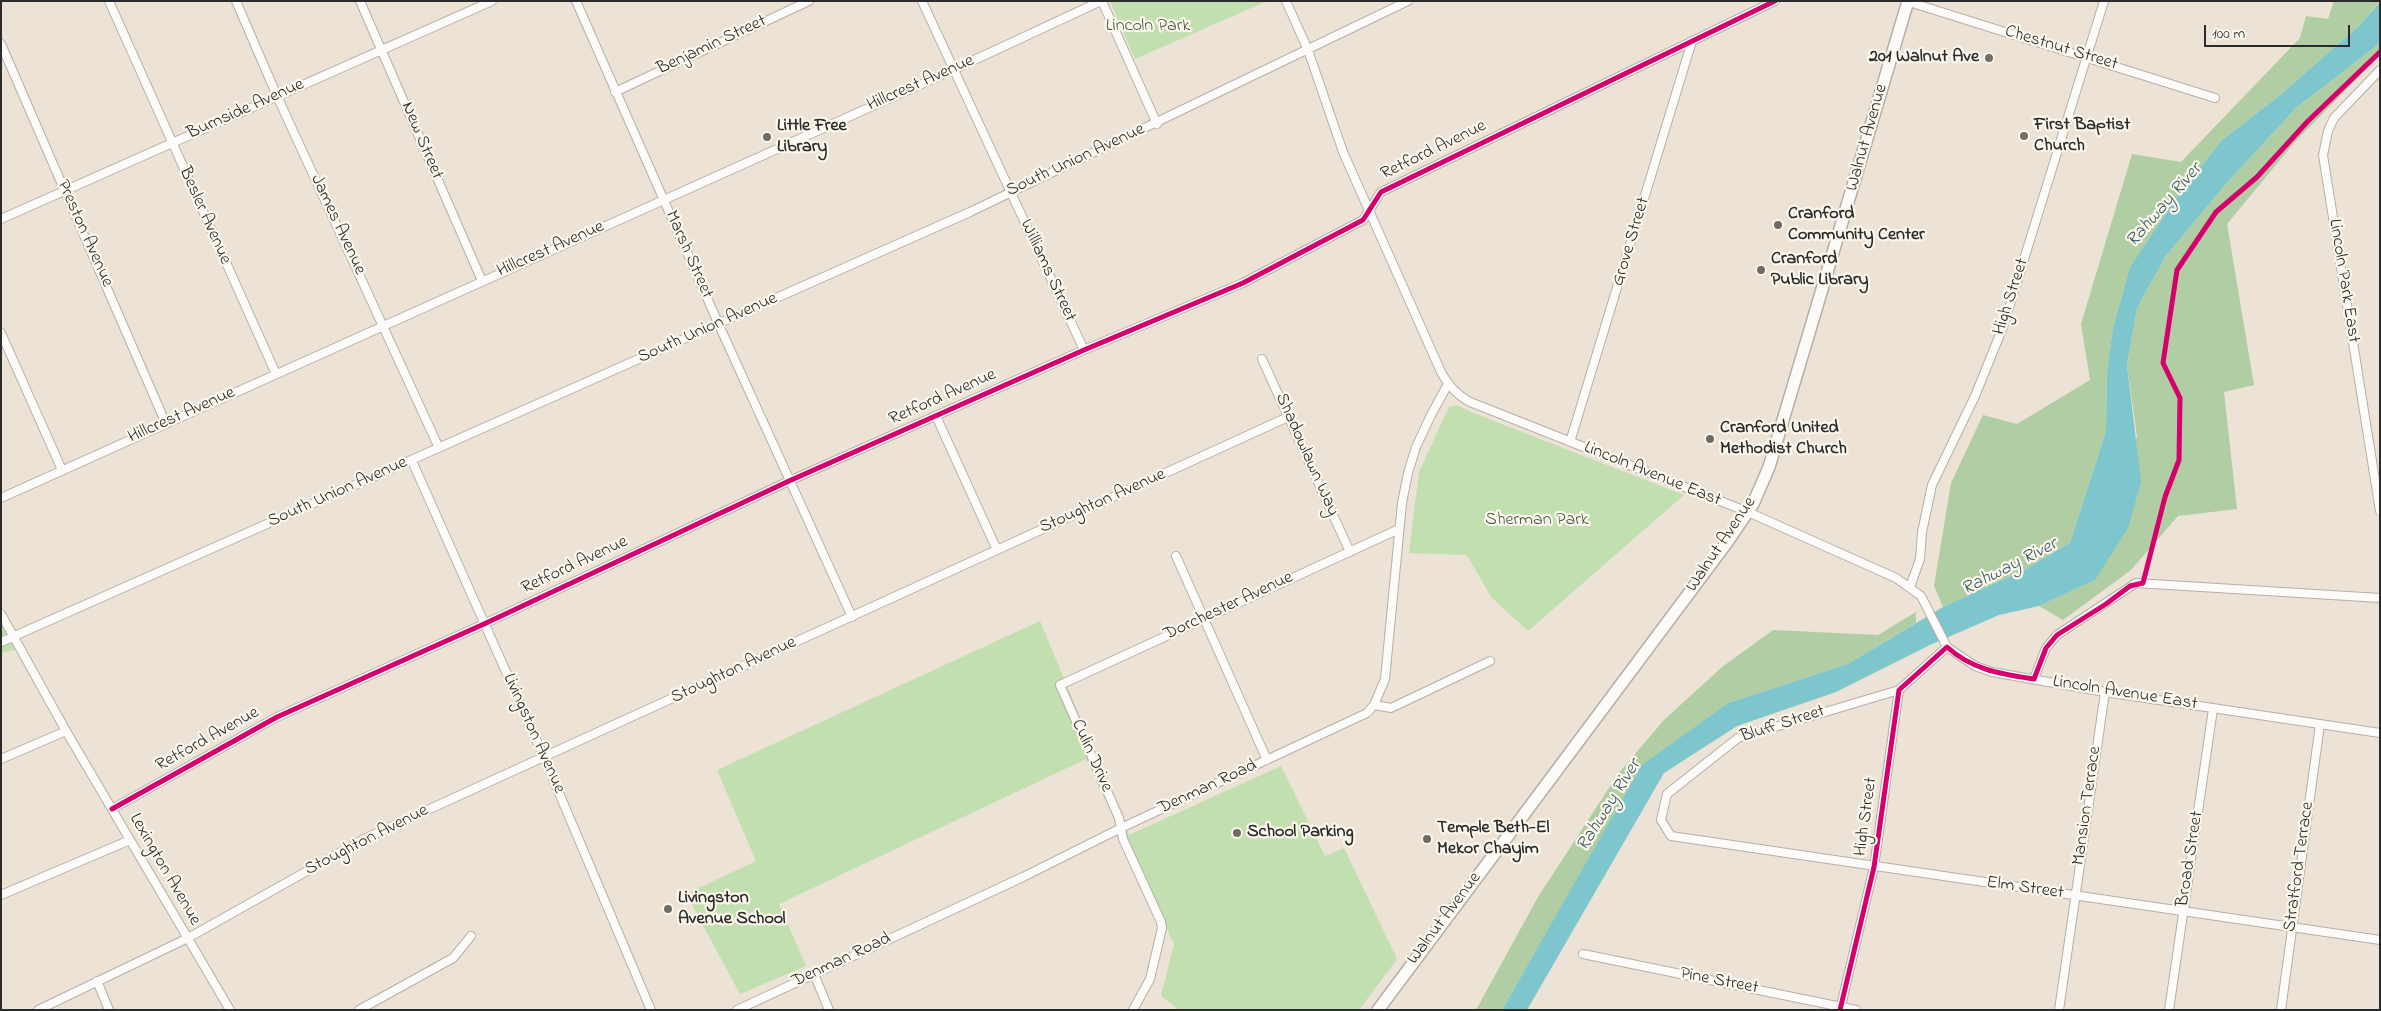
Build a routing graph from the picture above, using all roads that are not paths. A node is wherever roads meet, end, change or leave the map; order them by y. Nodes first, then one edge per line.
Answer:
1 (109, 1) edge
2 (236, 1) edge
3 (360, 1) edge
4 (492, 1) edge
5 (576, 1) edge
6 (809, 1) edge
7 (922, 1) edge
8 (1102, 1) edge
9 (1286, 1) edge
10 (1408, 1) edge
11 (1775, 1) edge
12 (1908, 1) edge
13 (2104, 1) edge
14 (1692, 41) junction
15 (1, 44) edge
16 (382, 50) junction
17 (1308, 50) junction
18 (2087, 57) junction
19 (955, 69) junction
20 (2380, 70) edge
21 (615, 92) junction
22 (277, 96) junction
23 (2215, 98) dead end
24 (1157, 124) junction
25 (171, 143) junction
26 (65, 191) junction
27 (1011, 192) junction
28 (663, 200) junction
29 (1369, 210) junction
30 (1, 219) edge
31 (482, 281) junction
32 (719, 324) junction
33 (384, 326) junction
34 (1, 333) edge
35 (1084, 350) junction
36 (1262, 359) dead end
37 (276, 374) junction
38 (1448, 384) junction
39 (936, 416) junction
40 (1288, 417) junction
41 (166, 424) junction
42 (1570, 442) junction
43 (439, 448) junction
44 (2376, 456) edge
45 (412, 460) junction
46 (62, 470) junction
47 (789, 481) junction
48 (1, 498) edge
49 (2380, 511) edge
50 (1748, 512) junction
51 (1399, 529) junction
52 (998, 550) junction
53 (1350, 552) junction
54 (1176, 556) dead end
55 (1910, 587) junction
56 (2380, 598) edge
57 (1, 614) edge
58 (852, 617) junction
59 (1203, 618) junction
60 (484, 624) junction
61 (14, 636) junction
62 (1, 642) edge
63 (1946, 645) junction
64 (1490, 661) dead end
65 (2034, 679) junction
66 (1060, 684) joint
67 (1899, 690) junction
68 (2105, 692) junction
69 (1374, 705) junction
70 (2213, 708) junction
71 (2320, 724) junction
72 (66, 731) junction
73 (2380, 733) edge
74 (544, 758) junction
75 (1, 759) edge
76 (1267, 760) junction
77 (112, 809) junction
78 (1121, 828) junction
79 (1671, 836) joint
80 (130, 840) junction
81 (1874, 867) junction
82 (1, 895) edge
83 (2075, 896) junction
84 (2183, 911) junction
85 (2292, 927) junction
86 (471, 936) dead end
87 (188, 938) junction
88 (2380, 940) edge
89 (1583, 954) dead end
90 (814, 974) junction
91 (97, 981) junction
92 (1382, 1007) edge
93 (1840, 1008) edge
94 (38, 1010) edge
95 (109, 1010) edge
96 (230, 1010) edge
97 (359, 1010) edge
98 (651, 1010) edge
99 (737, 1010) edge
100 (829, 1010) edge
101 (1133, 1010) edge
102 (1856, 1010) edge
103 (2059, 1010) edge
104 (2169, 1010) edge
105 (2281, 1010) edge

1 - 25 street, Besler Avenue
2 - 22 street, James Avenue
3 - 16 street, New Street
4 - 16 street, Burnside Avenue
5 - 21 street, Marsh Street
6 - 21 street, Benjamin Street
7 - 19 street, Williams Street
8 - 19 street, Hillcrest Avenue
8 - 24 street
9 - 17 street, Lincoln Avenue East
10 - 17 street, South Union Avenue
11 - 14 street, Retford Avenue
12 - 18 street, Chestnut Street
12 - 50 street, Walnut Avenue
13 - 18 street, High Street
14 - 29 street, Retford Avenue
14 - 42 street, Grove Street
15 - 26 street, Preston Avenue
16 - 22 street, Burnside Avenue
16 - 31 street, New Street
17 - 24 street, South Union Avenue
17 - 29 street, Lincoln Avenue East
18 - 23 street, Chestnut Street
18 - 55 street, High Street
19 - 27 street, Williams Street
19 - 28 street, Hillcrest Avenue
20 - 44 street, Lincoln Park East
21 - 28 street, Marsh Street
22 - 25 street, Burnside Avenue
22 - 33 street, James Avenue
24 - 27 street, South Union Avenue
25 - 26 street, Burnside Avenue
25 - 37 street, Besler Avenue
26 - 30 street, Burnside Avenue
26 - 41 street, Preston Avenue
27 - 32 street, South Union Avenue
27 - 35 street, Williams Street
28 - 31 street, Hillcrest Avenue
28 - 32 street, Marsh Street
29 - 35 street, Retford Avenue
29 - 38 street, Lincoln Avenue East
31 - 33 street, Hillcrest Avenue
32 - 43 street, South Union Avenue
32 - 47 street, Marsh Street
33 - 37 street, Hillcrest Avenue
33 - 43 street, James Avenue
34 - 46 street
35 - 39 street, Retford Avenue
36 - 40 street, Shadowlawn Way
37 - 41 street, Hillcrest Avenue
38 - 42 street, Lincoln Avenue East
38 - 51 street, Denman Road
39 - 47 street, Retford Avenue
39 - 52 street
40 - 52 street, Stoughton Avenue
40 - 53 street, Shadowlawn Way
41 - 46 street, Hillcrest Avenue
42 - 50 street, Lincoln Avenue East
43 - 45 street, South Union Avenue
44 - 49 street, Lincoln Park East
45 - 60 street, Livingston Avenue
45 - 61 street, South Union Avenue
46 - 48 street, Hillcrest Avenue
47 - 58 street, Marsh Street
47 - 60 street, Retford Avenue
50 - 55 street, Lincoln Avenue East
50 - 92 street, Walnut Avenue
51 - 53 street, Dorchester Avenue
51 - 69 street, Denman Road
52 - 58 street, Stoughton Avenue
53 - 59 street, Dorchester Avenue
54 - 59 street
55 - 63 street, Lincoln Avenue East
56 - 65 street
57 - 61 street, Lexington Avenue
58 - 74 street, Stoughton Avenue
59 - 66 street, Dorchester Avenue
59 - 76 street
60 - 74 street, Livingston Avenue
60 - 77 street, Retford Avenue
61 - 62 street, South Union Avenue
61 - 72 street, Lexington Avenue
63 - 65 street, Lincoln Avenue East
63 - 67 street
64 - 69 street
65 - 68 street, Lincoln Avenue East
66 - 78 street, Culin Drive
67 - 79 street, Bluff Street
67 - 81 street, High Street
68 - 70 street, Lincoln Avenue East
68 - 83 street, Mansion Terrace
69 - 76 street, Denman Road
70 - 71 street, Lincoln Avenue East
70 - 84 street, Broad Street
71 - 73 street, Lincoln Avenue East
71 - 85 street, Stratford Terrace
72 - 75 street
72 - 77 street, Lexington Avenue
74 - 87 street, Stoughton Avenue
74 - 98 street, Livingston Avenue
76 - 78 street, Denman Road
77 - 80 street, Lexington Avenue
78 - 90 street, Denman Road
78 - 101 street, Culin Drive
79 - 81 street, Elm Street
80 - 82 street
80 - 87 street, Lexington Avenue
81 - 83 street, Elm Street
81 - 93 street, High Street
83 - 84 street, Elm Street
83 - 103 street, Mansion Terrace
84 - 85 street, Elm Street
84 - 104 street, Broad Street
85 - 88 street, Elm Street
85 - 105 street, Stratford Terrace
86 - 97 street
87 - 91 street, Stoughton Avenue
87 - 96 street, Lexington Avenue
89 - 93 street, Pine Street
90 - 99 street, Denman Road
90 - 100 street
91 - 94 street, Stoughton Avenue
91 - 95 street
93 - 102 street, Pine Street

